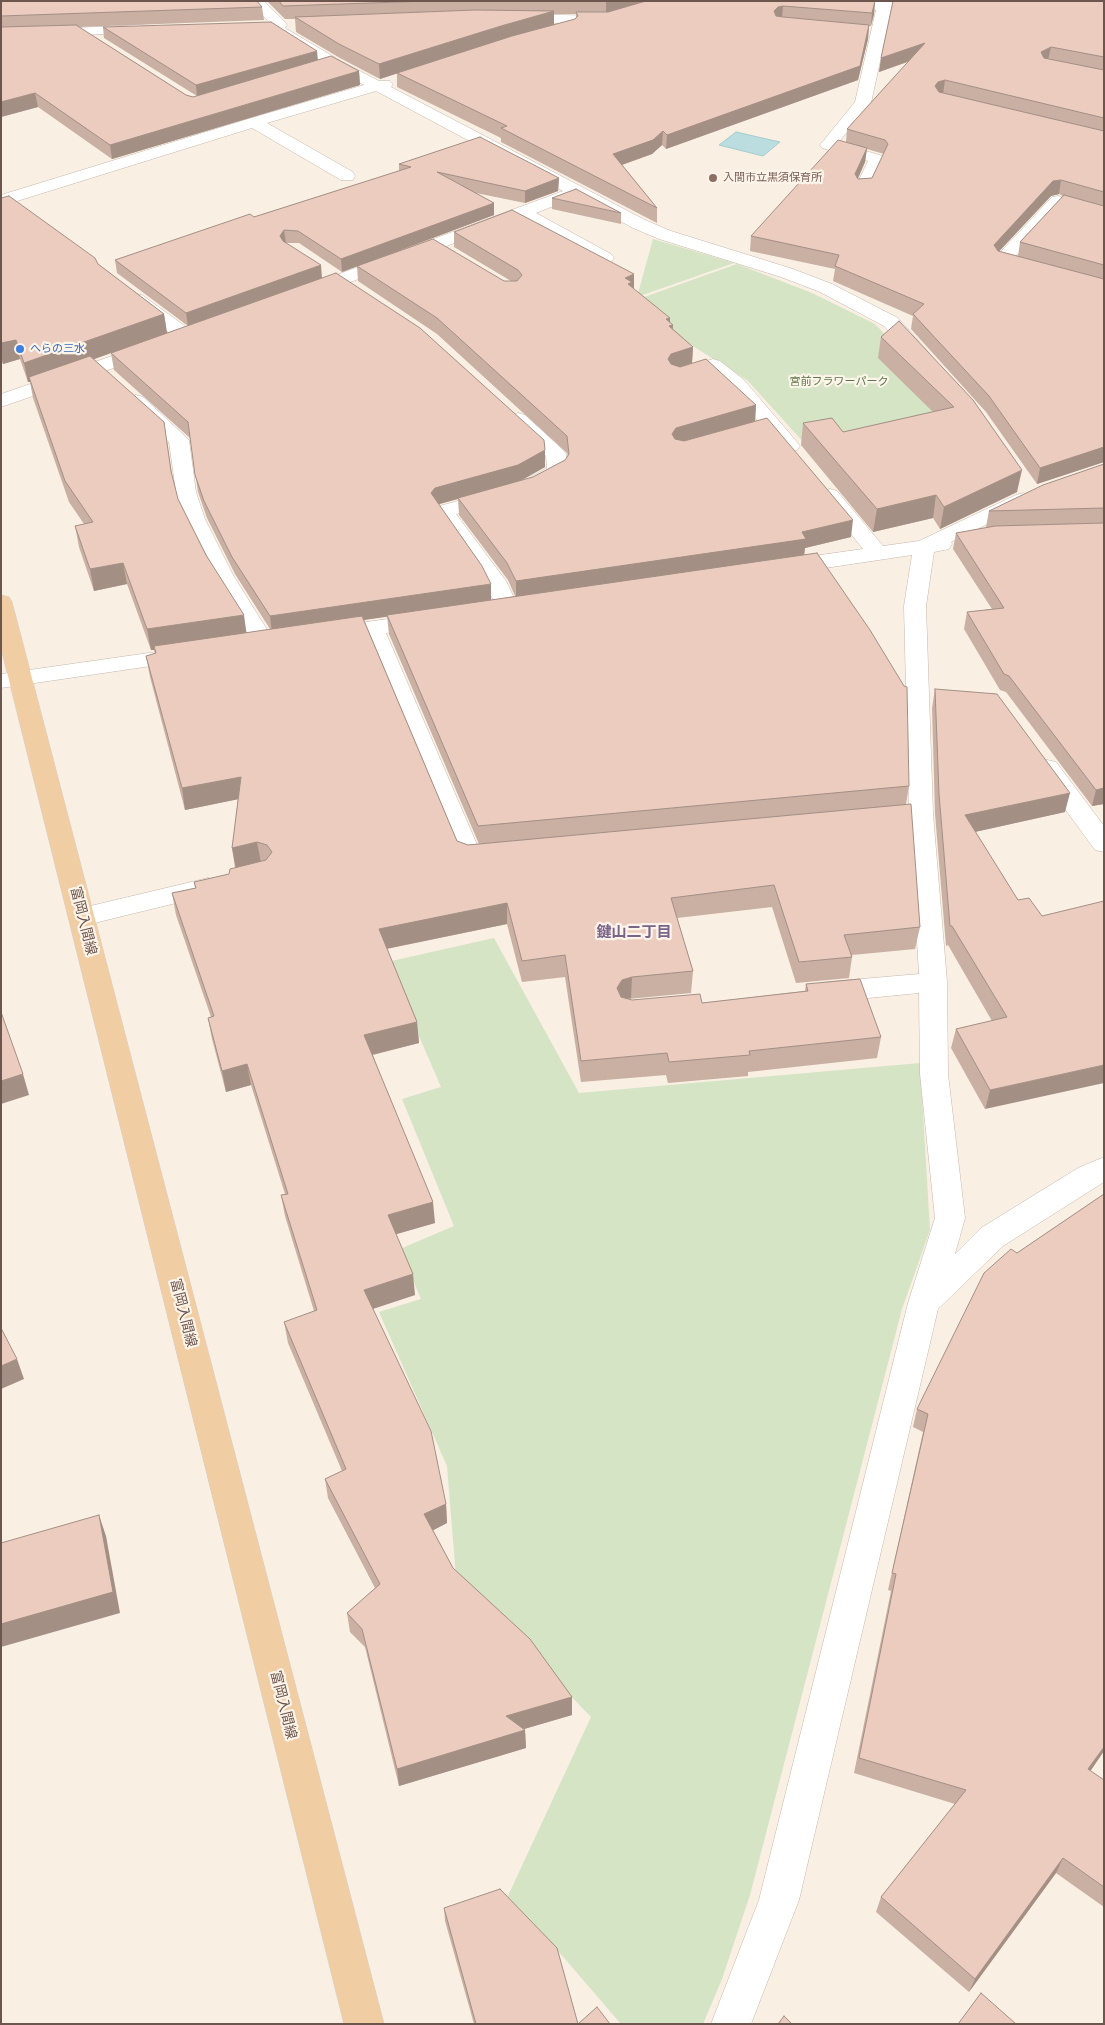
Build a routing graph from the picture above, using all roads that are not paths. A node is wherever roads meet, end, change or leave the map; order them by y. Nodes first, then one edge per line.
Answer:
1 (256, 1) edge
2 (633, 1) edge
3 (669, 1) edge
4 (803, 1) edge
5 (541, 6) dead end
6 (884, 8) junction
7 (648, 9) junction
8 (940, 10) edge
9 (504, 18) edge
10 (564, 18) junction
11 (585, 18) junction
12 (299, 24) edge
13 (278, 25) junction
14 (256, 26) edge
15 (158, 29) edge
16 (80, 31) junction
17 (859, 32) edge
18 (551, 33) edge
19 (879, 33) junction
20 (1, 35) edge
21 (105, 47) edge
22 (334, 63) junction
23 (315, 68) edge
24 (398, 80) edge
25 (376, 86) junction
26 (254, 122) junction
27 (347, 176) dead end
28 (863, 188) edge
29 (578, 191) junction
30 (1, 201) edge
31 (524, 213) junction
32 (1104, 215) edge
33 (436, 246) junction
34 (452, 256) edge
35 (605, 258) edge
36 (1104, 288) edge
37 (124, 290) edge
38 (296, 296) edge
39 (934, 368) edge
40 (679, 375) edge
41 (111, 379) junction
42 (1, 401) edge
43 (507, 410) edge
44 (800, 458) edge
45 (818, 480) edge
46 (1031, 489) edge
47 (992, 534) edge
48 (924, 546) junction
49 (878, 554) junction
50 (761, 570) edge
51 (1, 602) edge
52 (508, 608) edge
53 (441, 618) edge
54 (373, 628) junction
55 (314, 637) edge
56 (265, 644) edge
57 (208, 652) edge
58 (11, 680) edge
59 (1035, 752) edge
60 (1104, 844) edge
61 (518, 851) edge
62 (232, 881) edge
63 (82, 917) junction
64 (933, 982) junction
65 (806, 994) edge
66 (1104, 1169) edge
67 (924, 1303) junction
68 (364, 2024) edge
69 (731, 2024) edge

1 - 13 street
2 - 7 street
3 - 7 street
4 - 6 street
5 - 10 street
6 - 8 street
6 - 19 street
7 - 11 street
9 - 10 street
10 - 11 street
11 - 18 street
12 - 13 street
13 - 14 street
13 - 22 street
15 - 16 street
16 - 20 street
16 - 21 street
17 - 19 street
19 - 28 street
22 - 23 street
22 - 25 street
24 - 25 street
25 - 26 street
25 - 29 street
26 - 27 street
26 - 30 street
29 - 31 street
29 - 39 street
31 - 33 street
31 - 35 street
32 - 36 street
33 - 34 street
33 - 38 street
37 - 41 street
40 - 44 street
41 - 42 street
41 - 56 street
43 - 52 street
45 - 49 street
46 - 48 street
47 - 48 street
48 - 49 street
48 - 64 street
49 - 50 street
51 - 58 main road, 富岡入間線
53 - 54 street
54 - 55 street
54 - 61 street
57 - 58 street
58 - 63 main road, 富岡入間線
59 - 60 street
62 - 63 street
63 - 68 main road, 富岡入間線
64 - 65 street
64 - 67 street
66 - 67 street
67 - 69 street

